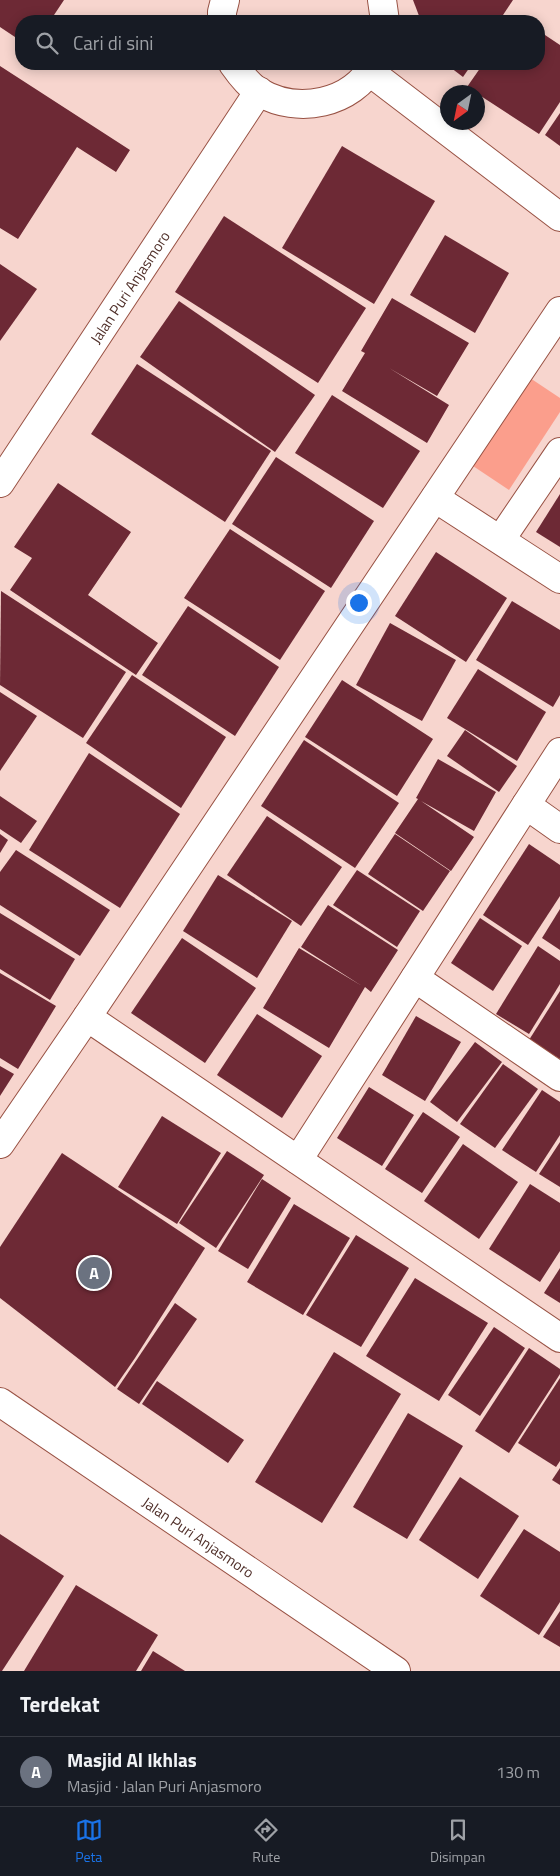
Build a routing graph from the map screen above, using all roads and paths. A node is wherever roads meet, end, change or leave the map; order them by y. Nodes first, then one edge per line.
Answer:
1 (225, 0) edge
2 (382, 0) edge
3 (222, 15) edge
4 (384, 15) edge
5 (237, 70) edge
6 (370, 70) edge
7 (375, 70) edge
8 (259, 92) junction
9 (560, 217) edge
10 (560, 311) edge
11 (560, 452) edge
12 (0, 483) edge
13 (435, 498) junction
14 (501, 539) junction
15 (560, 579) edge
16 (560, 752) edge
17 (526, 805) junction
18 (560, 829) edge
19 (415, 978) junction
20 (87, 1017) junction
21 (560, 1077) edge
22 (0, 1144) edge
23 (298, 1160) junction
24 (560, 1338) edge
25 (0, 1402) edge
26 (396, 1671) edge

1 - 3 street
2 - 4 street
5 - 8 street
6 - 8 street
7 - 9 street
8 - 12 street, Jalan Puri Anjasmoro
10 - 13 street
11 - 14 street
13 - 14 street
13 - 20 street
14 - 15 street
16 - 17 street
17 - 18 street
17 - 19 street
19 - 21 street
19 - 23 street
20 - 22 street
20 - 23 street
23 - 24 street
25 - 26 street, Jalan Puri Anjasmoro

